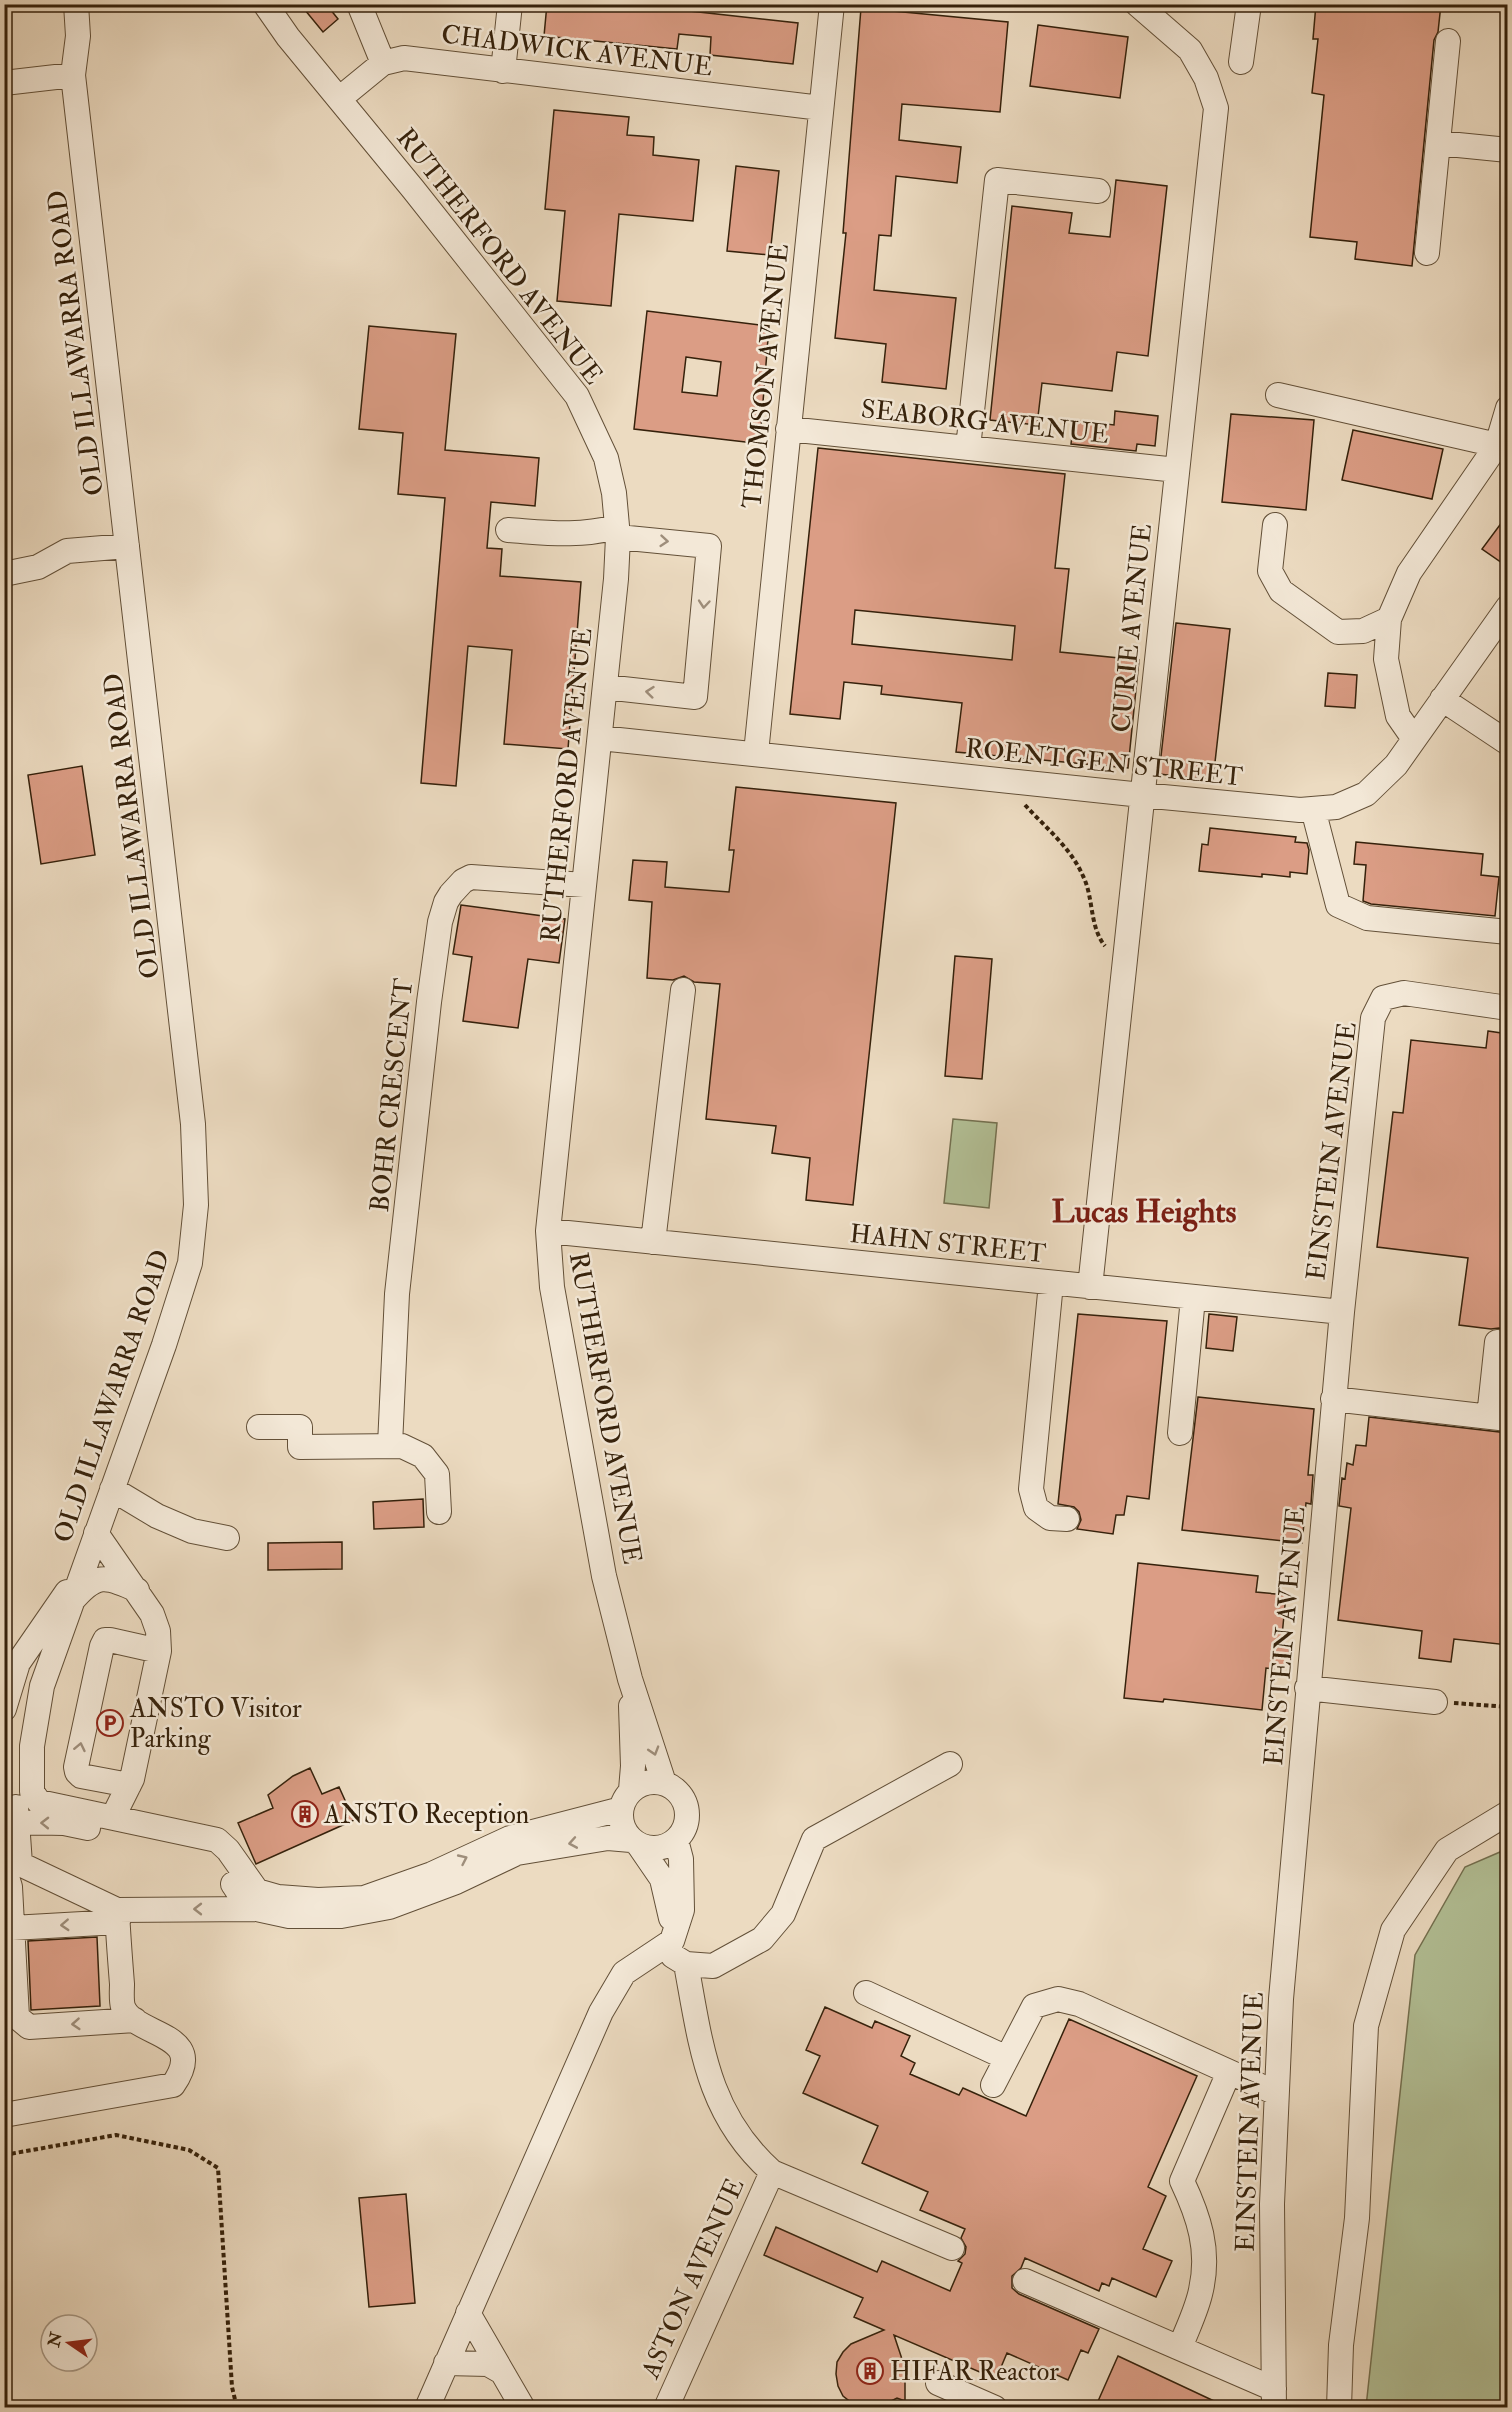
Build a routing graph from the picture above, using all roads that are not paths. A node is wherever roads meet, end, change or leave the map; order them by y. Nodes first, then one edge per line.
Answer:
1 (63, 4) edge
2 (76, 4) edge
3 (265, 4) edge
4 (359, 4) edge
5 (510, 4) edge
6 (832, 4) edge
7 (1137, 4) edge
8 (1249, 4) edge
9 (1448, 41) dead end
10 (1241, 62) dead end
11 (383, 63) junction
12 (73, 70) junction
13 (503, 71) junction
14 (4, 83) edge
15 (339, 99) junction
16 (821, 108) junction
17 (1438, 143) junction
18 (1508, 150) edge
19 (1098, 191) dead end
20 (1426, 253) dead end
21 (1278, 395) dead end
22 (1508, 408) edge
23 (788, 429) junction
24 (1497, 445) junction
25 (968, 448) junction
26 (1177, 470) junction
27 (1275, 525) dead end
28 (508, 530) dead end
29 (618, 532) junction
30 (127, 546) junction
31 (4, 574) edge
32 (1508, 608) edge
33 (1389, 619) junction
34 (605, 687) junction
35 (1442, 699) junction
36 (600, 738) junction
37 (1414, 739) junction
38 (1508, 743) edge
39 (756, 753) junction
40 (1142, 795) junction
41 (1313, 809) junction
42 (584, 885) junction
43 (1508, 932) edge
44 (683, 990) dead end
45 (1508, 1008) edge
46 (548, 1231) junction
47 (653, 1242) junction
48 (1050, 1283) junction
49 (1090, 1287) junction
50 (1193, 1298) junction
51 (1341, 1312) junction
52 (1497, 1342) dead end
53 (1333, 1399) junction
54 (1498, 1418) edge
55 (259, 1427) dead end
56 (1180, 1433) dead end
57 (390, 1445) junction
58 (112, 1488) junction
59 (440, 1512) dead end
60 (1067, 1519) dead end
61 (96, 1533) junction
62 (227, 1538) dead end
63 (84, 1565) junction
64 (137, 1590) junction
65 (68, 1613) junction
66 (159, 1651) junction
67 (630, 1679) junction
68 (1307, 1688) junction
69 (6, 1700) edge
70 (1435, 1701) road end
71 (950, 1764) dead end
72 (664, 1783) junction
73 (129, 1785) junction
74 (626, 1799) junction
75 (1508, 1813) edge
76 (10, 1816) edge
77 (113, 1817) junction
78 (676, 1840) junction
79 (635, 1842) junction
80 (4, 1867) edge
81 (256, 1909) junction
82 (117, 1916) junction
83 (12, 1928) junction
84 (666, 1945) junction
85 (686, 1964) junction
86 (866, 1993) dead end
87 (135, 2020) junction
88 (1007, 2058) junction
89 (1229, 2072) junction
90 (993, 2085) dead end
91 (1276, 2093) junction
92 (4, 2115) edge
93 (772, 2172) junction
94 (952, 2248) dead end
95 (1025, 2281) dead end
96 (468, 2313) junction
97 (1180, 2348) junction
98 (446, 2363) junction
99 (502, 2372) junction
100 (938, 2383) dead end
101 (1274, 2398) edge
102 (519, 2405) edge
103 (427, 2408) edge
104 (666, 2408) edge
105 (995, 2408) edge
106 (1339, 2408) edge

1 - 12 lane, OLD ILLAWARRA ROAD
2 - 12 lane, OLD ILLAWARRA ROAD
3 - 15 lane, RUTHERFORD AVENUE
4 - 11 lane
5 - 13 lane
6 - 16 lane, THOMSON AVENUE
7 - 26 lane, CURIE AVENUE
8 - 10 lane
9 - 17 lane
11 - 13 lane, CHADWICK AVENUE
11 - 15 lane
12 - 14 lane
12 - 30 lane, OLD ILLAWARRA ROAD
13 - 16 lane, CHADWICK AVENUE
15 - 29 lane, RUTHERFORD AVENUE
16 - 23 lane, THOMSON AVENUE
17 - 18 lane
17 - 20 lane
19 - 25 lane
21 - 24 lane
22 - 24 lane
23 - 25 lane, SEABORG AVENUE
23 - 39 lane, THOMSON AVENUE
24 - 33 lane
25 - 26 lane, SEABORG AVENUE
26 - 40 lane, CURIE AVENUE
27 - 33 lane
28 - 29 lane
29 - 34 lane, RUTHERFORD AVENUE
29 -> 34 lane
30 - 31 lane
30 - 58 lane, OLD ILLAWARRA ROAD
32 - 35 lane, ROENTGEN STREET
33 - 37 lane
34 - 36 lane, RUTHERFORD AVENUE
35 - 37 lane, ROENTGEN STREET
35 - 38 lane
36 - 39 lane, ROENTGEN STREET
36 - 42 lane, RUTHERFORD AVENUE
37 - 41 lane, ROENTGEN STREET
39 - 40 lane, ROENTGEN STREET
40 - 41 lane, ROENTGEN STREET
40 - 49 lane, CURIE AVENUE
41 - 43 lane
42 - 46 lane, RUTHERFORD AVENUE
42 - 57 lane, BOHR CRESCENT
44 - 47 lane
45 - 51 lane, EINSTEIN AVENUE
46 - 47 lane, HAHN STREET
46 - 67 lane, RUTHERFORD AVENUE
47 - 48 lane, HAHN STREET
48 - 49 lane, HAHN STREET
48 - 60 lane
49 - 50 lane, HAHN STREET
50 - 51 lane, HAHN STREET
50 - 56 lane
51 - 53 lane, EINSTEIN AVENUE
52 - 54 lane
53 - 54 lane
53 - 68 lane, EINSTEIN AVENUE
55 - 57 lane
57 - 59 lane
58 - 61 lane, OLD ILLAWARRA ROAD
58 - 62 lane
61 - 63 lane, OLD ILLAWARRA ROAD
61 - 64 lane
63 - 65 lane
63 - 69 lane
64 - 65 lane
64 - 66 lane
65 - 76 lane
65 - 77 lane
66 - 73 lane
73 -> 66 lane
67 -> 72 lane, RUTHERFORD AVENUE
67 - 74 lane, RUTHERFORD AVENUE
68 - 70 lane
68 - 91 lane, EINSTEIN AVENUE
71 - 85 lane
72 - 74 lane
72 - 78 lane
73 - 77 lane
77 -> 74 lane
74 - 79 lane
75 - 106 lane
81 -> 76 lane
76 - 82 lane
78 - 79 lane
78 - 84 lane
79 -> 81 lane
79 - 84 lane
80 - 83 lane
81 -> 82 lane
82 -> 83 lane
82 - 87 lane
87 -> 83 lane
84 - 85 lane
84 - 96 lane
85 - 93 lane
86 - 88 lane
87 - 92 lane
88 - 89 lane
88 - 90 lane
89 - 91 lane
89 - 97 lane
91 - 101 lane, EINSTEIN AVENUE
93 - 94 lane
93 - 104 lane, ASTON AVENUE
95 - 97 lane
96 - 98 lane
96 - 99 lane
97 - 101 lane
98 - 99 lane
98 - 103 lane
99 - 102 lane
100 - 105 lane

